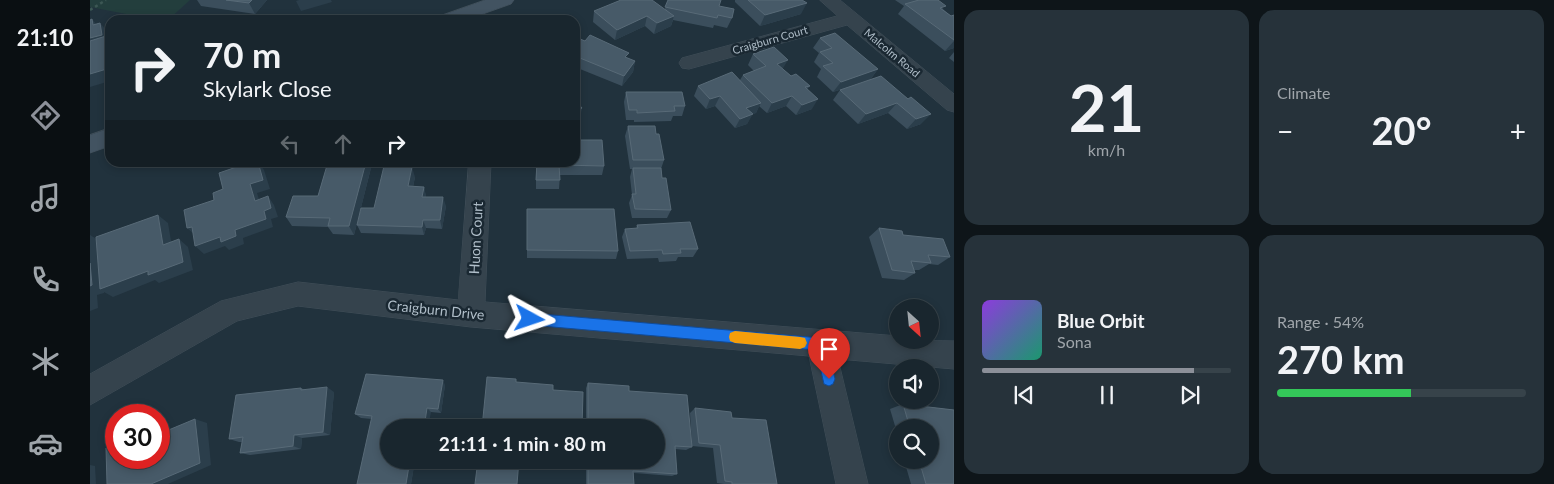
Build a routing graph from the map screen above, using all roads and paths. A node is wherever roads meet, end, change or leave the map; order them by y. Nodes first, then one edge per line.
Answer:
1 (106, 0) edge
2 (504, 0) edge
3 (829, 0) edge
4 (90, 10) edge
5 (461, 15) edge
6 (850, 18) junction
7 (689, 63) dead end
8 (954, 105) edge
9 (105, 139) edge
10 (90, 144) edge
11 (480, 167) edge
12 (472, 314) junction
13 (821, 344) junction
14 (954, 355) edge
15 (90, 390) edge
16 (852, 484) edge

1 - 4 path
2 - 5 main road
3 - 6 street, Malcolm Road
6 - 7 street, Craigburn Court
6 - 8 street, Malcolm Road
9 - 10 main road
11 - 12 street, Huon Court
12 - 13 street, Craigburn Drive
12 - 15 street, Craigburn Drive
13 - 14 street, Craigburn Drive
13 - 16 street

